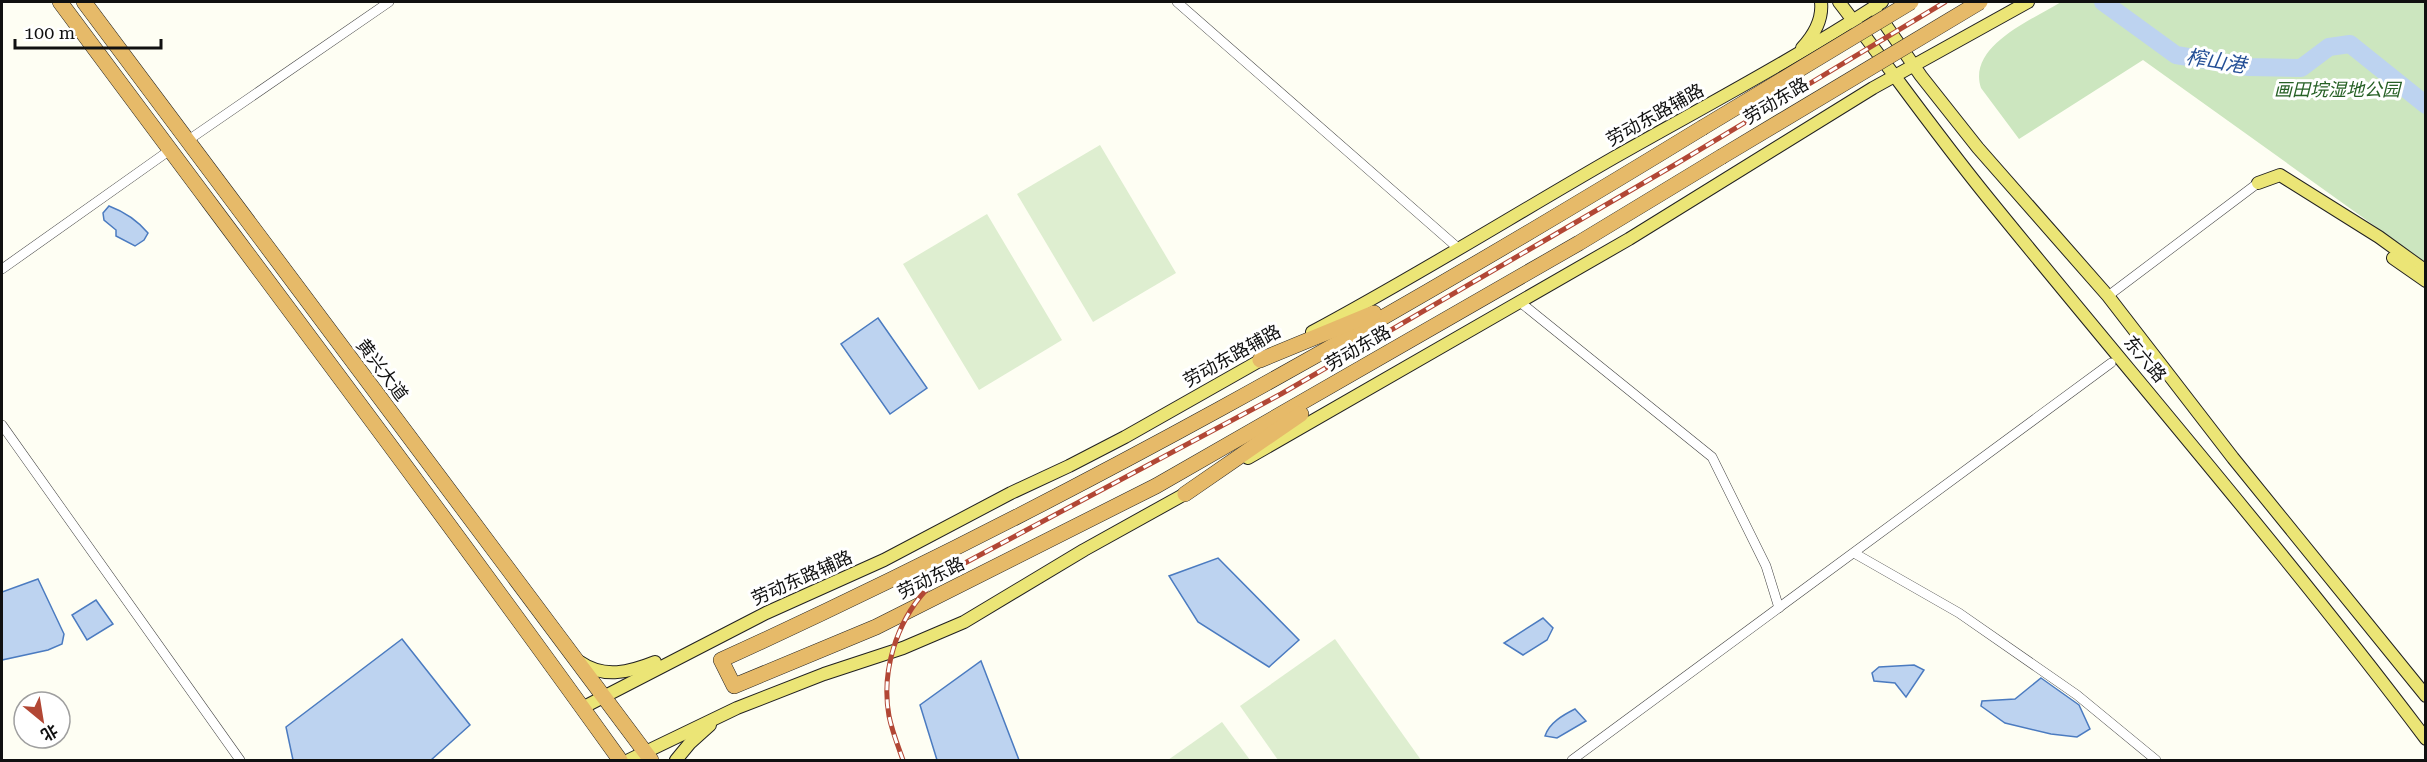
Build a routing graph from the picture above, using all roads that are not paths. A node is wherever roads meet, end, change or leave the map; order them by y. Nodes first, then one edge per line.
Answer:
1 (60, 2) edge
2 (84, 2) edge
3 (389, 2) edge
4 (1177, 2) edge
5 (1821, 2) edge
6 (1839, 2) edge
7 (1911, 2) edge
8 (1980, 2) edge
9 (1875, 3) edge
10 (2023, 5) edge
11 (1853, 20) junction
12 (1791, 57) junction
13 (1914, 65) junction
14 (1894, 77) junction
15 (187, 141) junction
16 (170, 150) junction
17 (2258, 183) junction
18 (1458, 248) junction
19 (1497, 252) junction
20 (2, 269) edge
21 (2426, 271) edge
22 (2426, 281) edge
23 (2108, 296) junction
24 (1520, 302) junction
25 (1430, 329) junction
26 (1260, 360) junction
27 (2111, 363) dead end
28 (2, 425) edge
29 (1185, 494) junction
30 (1854, 552) junction
31 (1779, 608) junction
32 (736, 628) junction
33 (570, 654) junction
34 (2426, 696) edge
35 (602, 698) junction
36 (582, 708) junction
37 (737, 708) junction
38 (2426, 739) edge
39 (648, 757) edge
40 (240, 760) edge
41 (620, 760) edge
42 (629, 760) edge
43 (676, 760) edge
44 (1572, 760) edge
45 (2156, 760) edge

1 - 16 highway, 黄兴大道
2 - 15 highway, 黄兴大道
3 - 15 street
4 - 18 street
5 - 12 main road
6 - 11 main road, 东六路
7 - 19 highway, 劳动东路, bridge
8 - 25 highway, 劳动东路, bridge
9 - 11 main road, 劳动东路辅路
9 - 13 main road, 东六路
10 - 13 main road
11 - 12 main road, 劳动东路辅路
11 - 14 main road, 东六路
12 - 18 main road, 劳动东路辅路
13 - 14 main road
13 - 23 main road, 东六路
14 - 24 main road
14 - 38 main road, 东六路
15 - 33 highway, 黄兴大道
16 - 20 street
16 - 36 highway, 黄兴大道
17 - 21 main road
17 - 22 main road
17 - 23 street
18 - 26 main road, 劳动东路辅路
19 - 25 highway, 劳动东路
19 - 26 highway
23 - 34 main road, 东六路
24 - 29 main road
24 - 31 street
25 - 29 highway
26 - 32 main road, 劳动东路辅路
27 - 30 street
28 - 40 street
29 - 37 main road
30 - 31 street
30 - 45 street
31 - 44 street
32 - 33 main road
32 - 35 main road, 劳动东路辅路
33 - 35 highway, 黄兴大道
35 - 36 main road, 劳动东路辅路
35 - 39 highway, 黄兴大道
36 - 41 highway, 黄兴大道
37 - 39 main road
37 - 43 main road
39 - 42 main road

